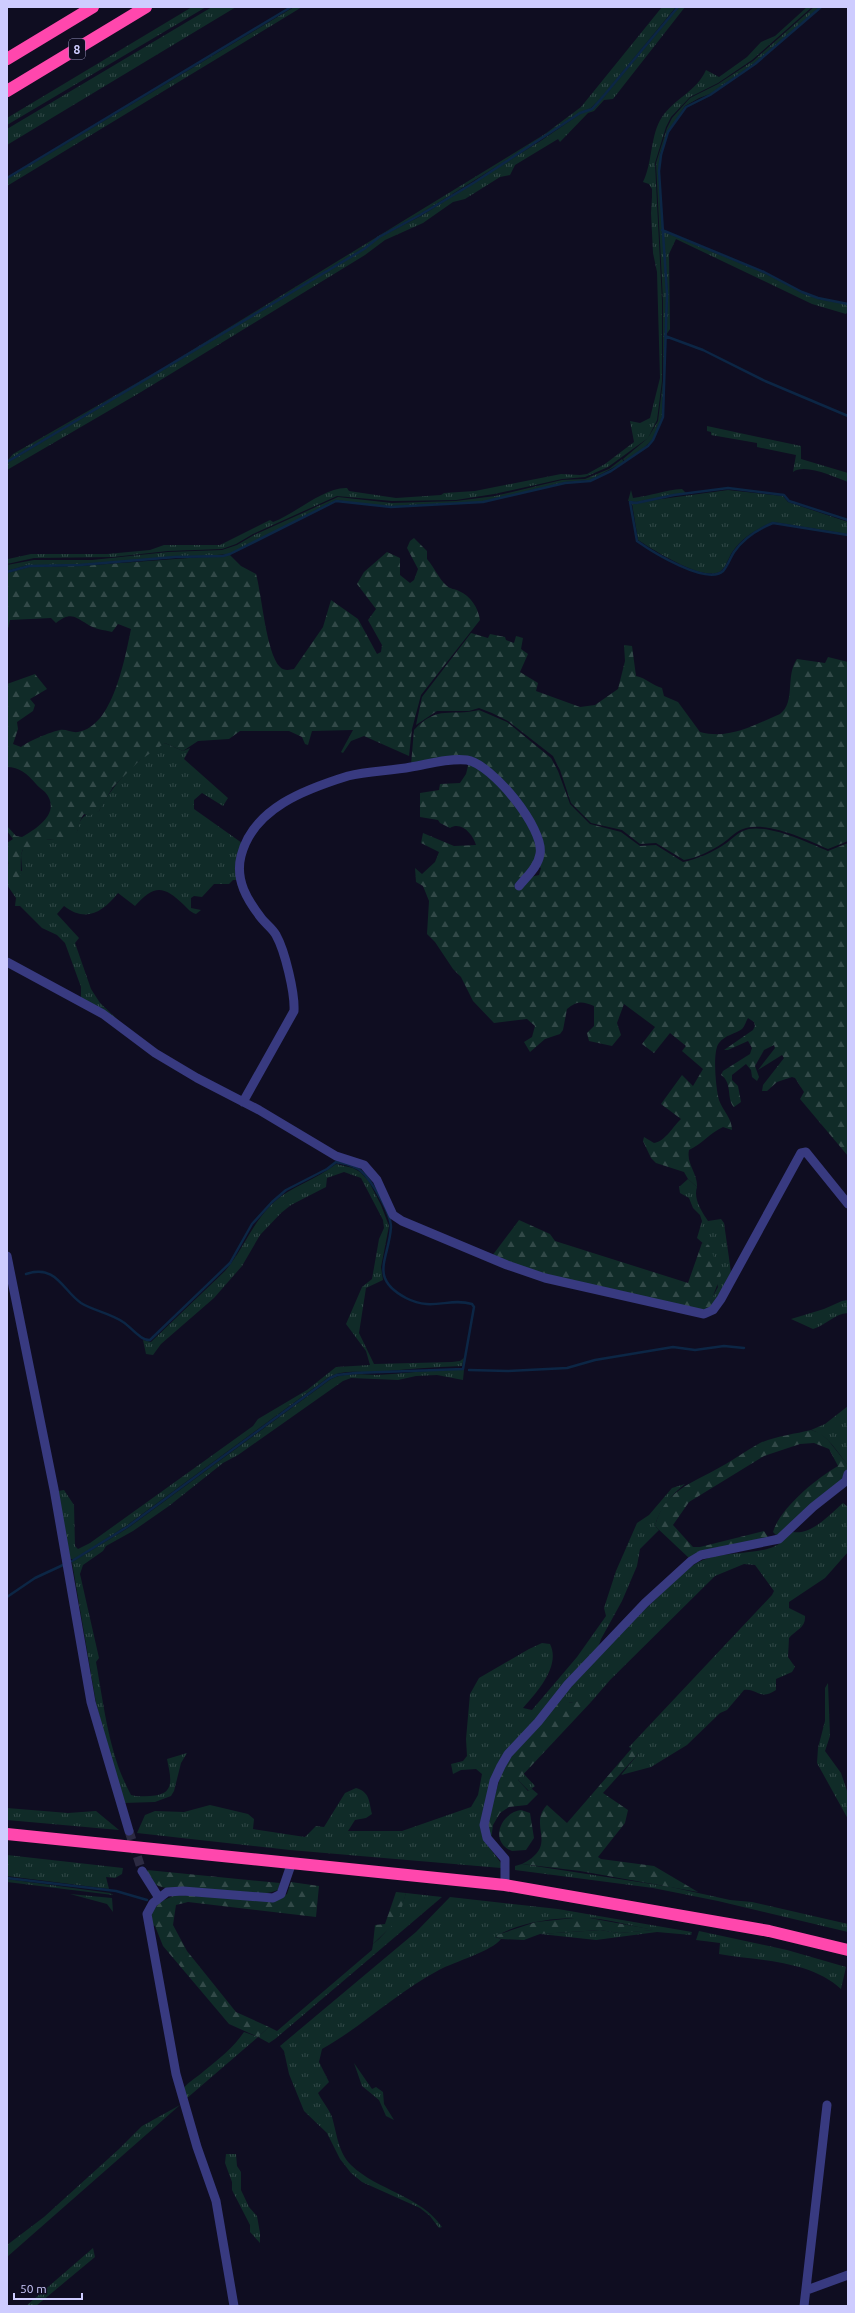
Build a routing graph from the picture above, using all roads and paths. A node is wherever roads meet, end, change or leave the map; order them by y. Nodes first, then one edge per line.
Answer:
1 (93, 7) edge
2 (146, 7) edge
3 (7, 59) edge
4 (7, 91) edge
5 (519, 886) dead end
6 (7, 962) edge
7 (243, 1102) junction
8 (848, 1204) edge
9 (7, 1256) edge
10 (848, 1474) edge
11 (129, 1831) tunnel mouth
12 (7, 1834) edge
13 (292, 1862) junction
14 (142, 1871) tunnel mouth
15 (505, 1885) junction
16 (160, 1898) junction
17 (848, 1950) edge
18 (827, 2105) dead end
19 (848, 2275) edge
20 (807, 2290) junction
21 (234, 2306) edge
22 (804, 2306) edge

1 - 3 highway, 8
2 - 4 highway, 8
5 - 7 street
6 - 7 street
7 - 8 street
9 - 11 street
10 - 15 street
12 - 13 highway
13 - 15 highway
13 - 16 street
14 - 16 street
15 - 17 highway
16 - 21 street
18 - 20 street
19 - 20 street
20 - 22 street

